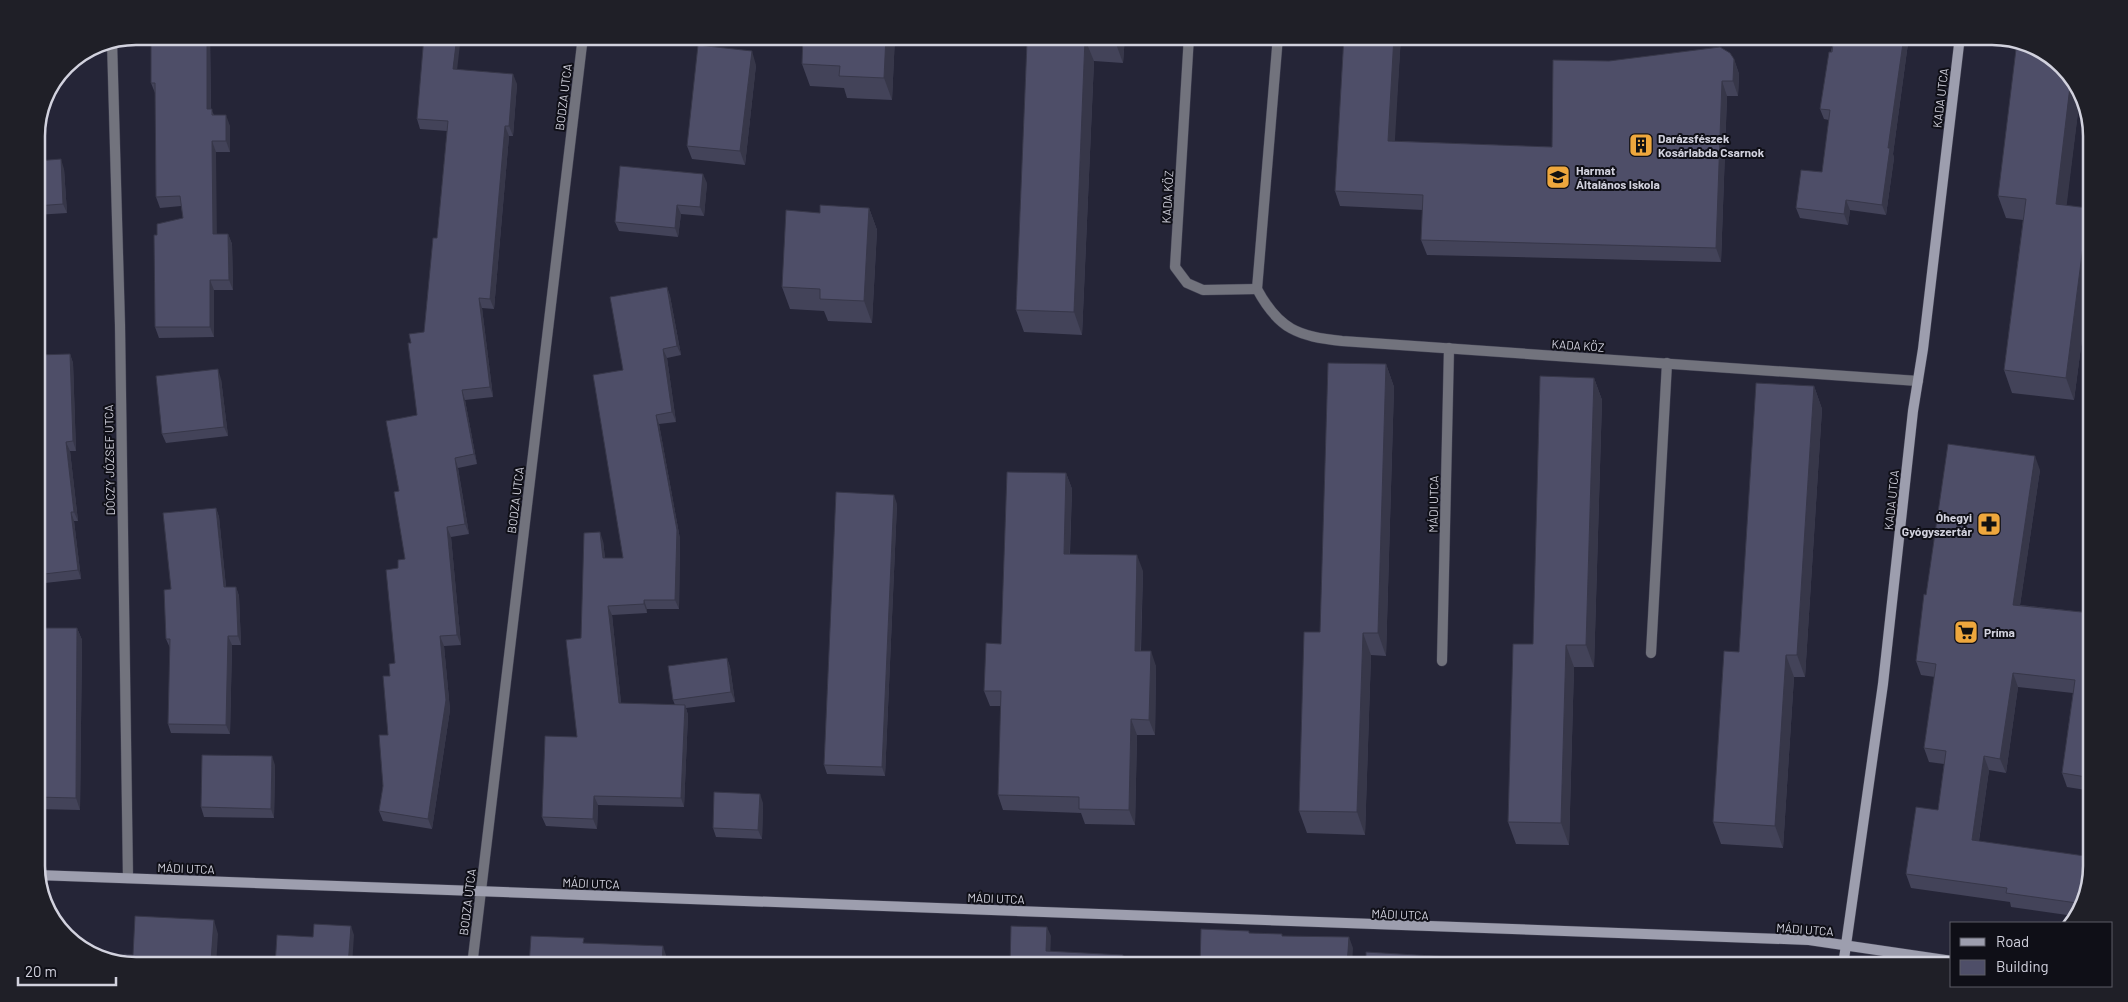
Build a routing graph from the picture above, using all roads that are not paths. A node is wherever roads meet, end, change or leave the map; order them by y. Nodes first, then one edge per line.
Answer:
1 (581, 45) edge
2 (1189, 45) edge
3 (1277, 45) edge
4 (1959, 45) edge
5 (112, 49) edge
6 (1257, 289) junction
7 (1449, 348) junction
8 (1667, 363) junction
9 (1918, 381) junction
10 (1651, 653) dead end
11 (1442, 661) dead end
12 (46, 875) edge
13 (128, 878) junction
14 (481, 891) junction
15 (1846, 945) junction
16 (473, 957) edge
17 (1844, 957) edge
18 (1926, 957) edge

1 - 14 street, BODZA UTCA
2 - 6 street, KADA KÖZ
3 - 6 street
4 - 9 street, KADA UTCA
5 - 13 street, DÓCZY JÓZSEF UTCA
6 - 7 street, KADA KÖZ
7 - 8 street, KADA KÖZ
7 - 11 street, MÁDI UTCA
8 - 9 street, KADA KÖZ
8 - 10 street
9 - 15 street, KADA UTCA
12 - 13 street, MÁDI UTCA
13 - 14 street, MÁDI UTCA
14 - 15 street, MÁDI UTCA
14 - 16 street, BODZA UTCA
15 - 17 street, KADA UTCA
15 - 18 street, MÁDI UTCA

